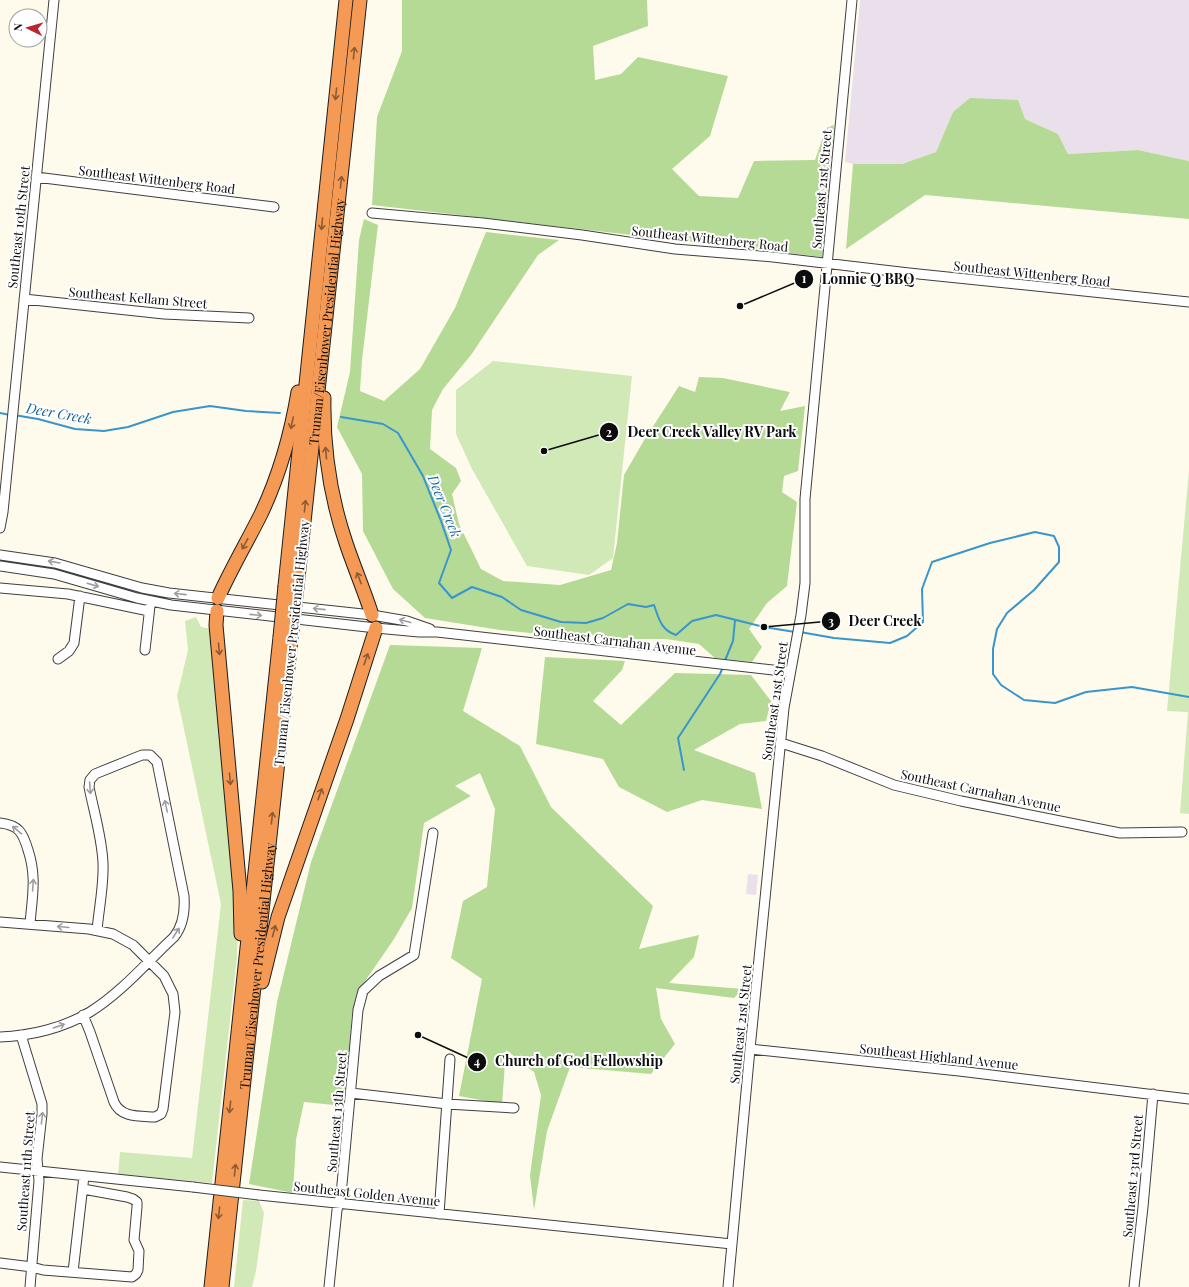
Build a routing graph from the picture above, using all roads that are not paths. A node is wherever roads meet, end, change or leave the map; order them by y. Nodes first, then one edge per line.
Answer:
1 (54, 0) edge
2 (346, 0) edge
3 (360, 0) edge
4 (852, 0) edge
5 (36, 177) junction
6 (274, 207) dead end
7 (372, 213) dead end
8 (827, 264) junction
9 (317, 288) junction
10 (24, 299) junction
11 (1189, 302) edge
12 (249, 318) dead end
13 (325, 324) junction
14 (0, 528) edge
15 (0, 555) edge
16 (0, 566) edge
17 (291, 586) junction
18 (0, 588) edge
19 (80, 596) junction
20 (218, 604) junction
21 (150, 606) junction
22 (372, 615) junction
23 (376, 628) junction
24 (437, 632) junction
25 (286, 638) junction
26 (145, 650) dead end
27 (58, 659) dead end
28 (790, 672) junction
29 (781, 743) junction
30 (0, 823) edge
31 (1182, 832) dead end
32 (433, 833) dead end
33 (0, 922) edge
34 (30, 924) junction
35 (97, 930) junction
36 (149, 960) junction
37 (83, 1016) junction
38 (240, 1018) junction
39 (21, 1035) junction
40 (0, 1037) edge
41 (750, 1049) junction
42 (450, 1059) dead end
43 (243, 1092) junction
44 (352, 1093) junction
45 (1153, 1094) junction
46 (1189, 1099) edge
47 (447, 1104) junction
48 (514, 1108) dead end
49 (0, 1167) edge
50 (38, 1171) junction
51 (84, 1176) junction
52 (83, 1189) junction
53 (339, 1203) junction
54 (439, 1214) junction
55 (732, 1244) junction
56 (0, 1263) edge
57 (32, 1267) junction
58 (73, 1272) junction
59 (30, 1287) edge
60 (211, 1287) edge
61 (222, 1287) edge
62 (329, 1287) edge
63 (728, 1287) edge
64 (1134, 1287) edge

1 - 5 street, Southeast 10th Street
2 -> 9 highway, Truman/Eisenhower Presidential Highway
13 -> 3 highway, Truman/Eisenhower Presidential Highway
4 - 8 street, Southeast 21st Street
5 - 6 street, Southeast Wittenberg Road
5 - 10 street, Southeast 10th Street
7 - 8 street, Southeast Wittenberg Road
8 - 11 street, Southeast Wittenberg Road
8 - 28 street, Southeast 21st Street
9 - 17 highway, Truman/Eisenhower Presidential Highway
9 -> 20 highway
10 - 12 street, Southeast Kellam Street
10 - 14 street, Southeast 10th Street
17 -> 13 highway, Truman/Eisenhower Presidential Highway
22 -> 13 highway
20 -> 15 street
16 -> 21 street
17 - 25 highway, Truman/Eisenhower Presidential Highway, bridge
18 - 19 street
19 - 21 street
19 - 27 street
20 - 21 street
22 -> 20 street, Southeast Carnahan Avenue
20 -> 23 street, Southeast Carnahan Avenue
20 -> 38 highway
21 - 26 street
22 - 23 street
24 -> 22 street, Southeast Carnahan Avenue
23 - 24 street, Southeast Carnahan Avenue
43 -> 23 highway
24 - 28 street, Southeast Carnahan Avenue
25 - 38 highway, Truman/Eisenhower Presidential Highway
43 -> 25 highway, Truman/Eisenhower Presidential Highway
28 - 29 street, Southeast 21st Street
29 - 31 street, Southeast Carnahan Avenue
29 - 41 street, Southeast 21st Street
34 -> 30 street
32 - 44 street, Southeast 13th Street
33 - 34 street
35 -> 34 street
35 - 36 street
36 -> 35 street
36 - 37 street
36 - 37 street
39 -> 37 street
38 -> 60 highway, Truman/Eisenhower Presidential Highway
39 - 40 street
50 -> 39 street, Southeast 11th Street
41 - 45 street, Southeast Highland Avenue
41 - 55 street, Southeast 21st Street
42 - 47 street
61 -> 43 highway, Truman/Eisenhower Presidential Highway
44 - 47 street
44 - 53 street, Southeast 13th Street
45 - 46 street
45 - 64 street, Southeast 23rd Street
47 - 48 street
47 - 54 street
49 - 50 street, Southeast Golden Avenue
50 - 51 street, Southeast Golden Avenue
50 - 57 street, Southeast 11th Street
51 - 52 street
51 - 53 street, Southeast Golden Avenue, bridge
52 - 58 street
52 - 58 street
53 - 54 street, Southeast Golden Avenue
53 - 62 street, Southeast 13th Street
54 - 55 street, Southeast Golden Avenue
55 - 63 street, Southeast 21st Street
56 - 57 street
57 - 58 street
57 - 59 street, Southeast 11th Street

